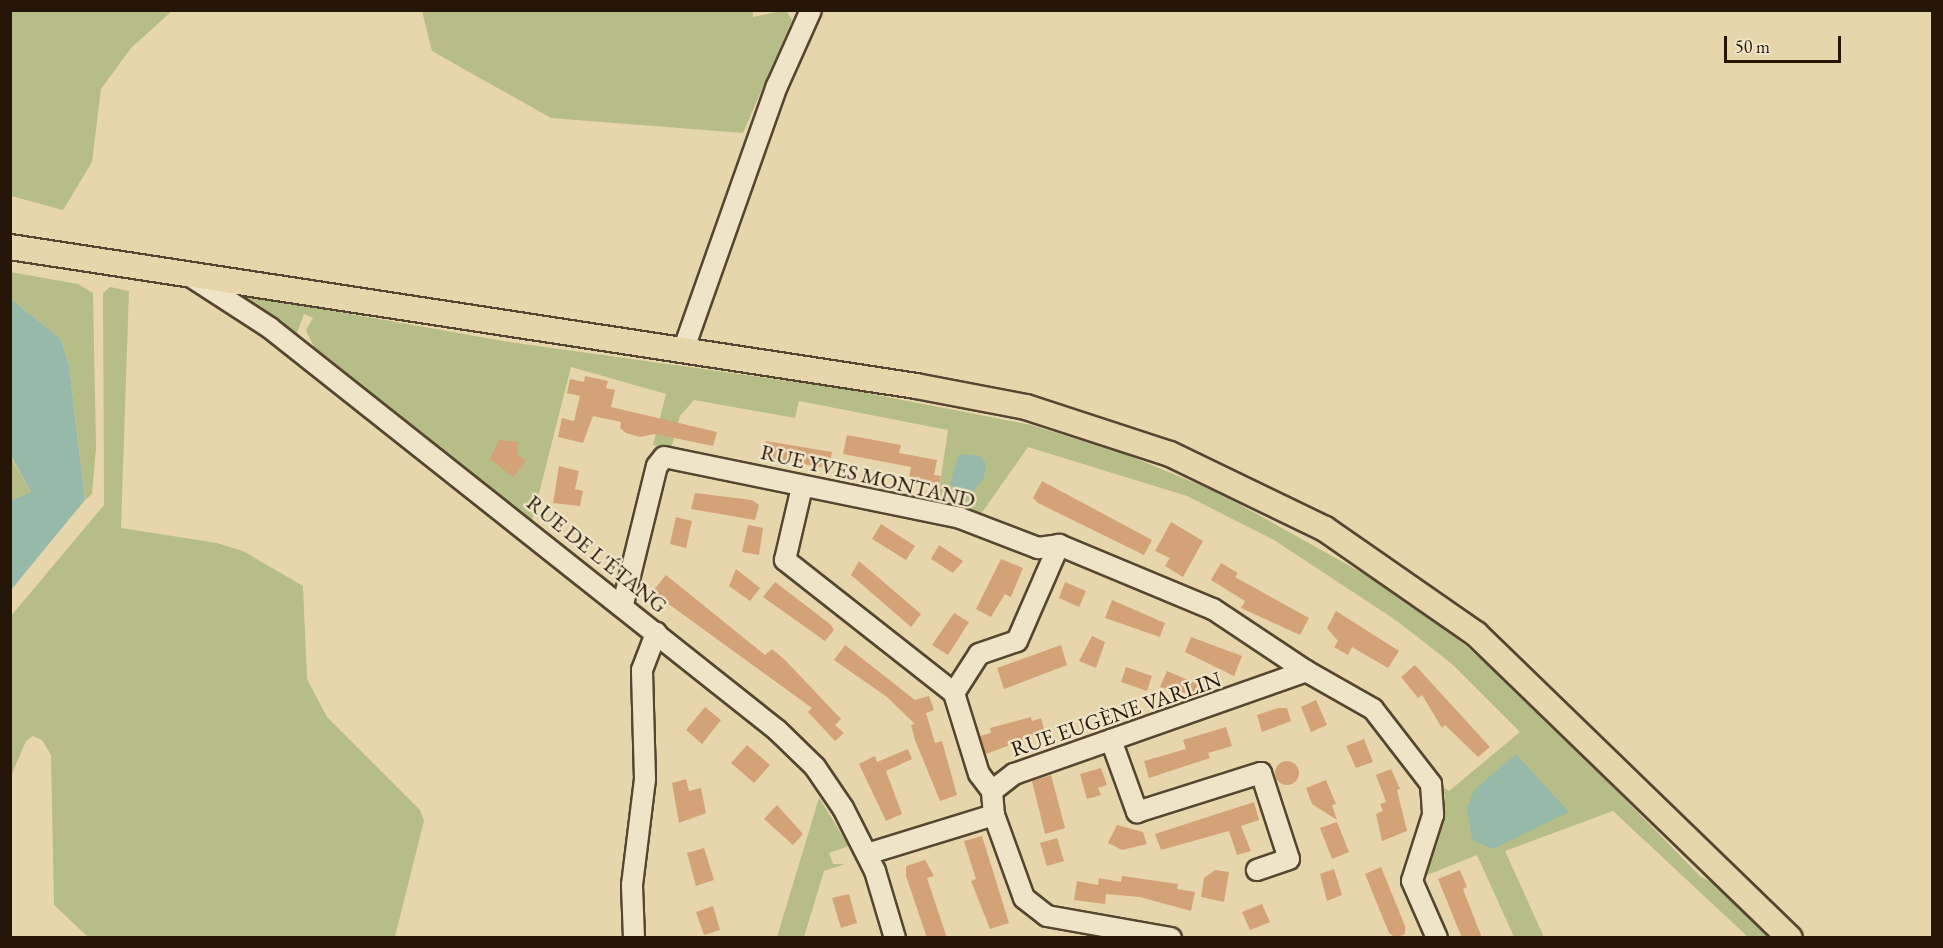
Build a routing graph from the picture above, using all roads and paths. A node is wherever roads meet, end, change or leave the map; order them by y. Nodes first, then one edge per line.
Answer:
1 (812, 10) edge
2 (10, 247) edge
3 (188, 275) junction
4 (683, 351) junction
5 (802, 487) junction
6 (1059, 546) junction
7 (623, 604) junction
8 (656, 633) junction
9 (1306, 671) junction
10 (954, 693) junction
11 (1111, 740) junction
12 (992, 790) junction
13 (994, 815) junction
14 (867, 854) junction
15 (1257, 870) dead end
16 (634, 938) edge
17 (895, 938) edge
18 (1171, 938) edge
19 (1437, 938) edge
20 (1790, 938) edge

1 - 4 street
2 - 3 main road
3 - 4 main road
3 - 7 street, RUE DE L'ÉTANG
4 - 20 main road
5 - 6 street, RUE YVES MONTAND
5 - 7 street, RUE YVES MONTAND
5 - 10 street
6 - 9 street, RUE YVES MONTAND
6 - 10 street
7 - 8 street, RUE DE L'ÉTANG
8 - 14 street, RUE DE L'ÉTANG
8 - 16 street
9 - 11 street, RUE EUGÈNE VARLIN
9 - 19 street, RUE YVES MONTAND
10 - 12 street
11 - 12 street, RUE EUGÈNE VARLIN
11 - 15 street
12 - 13 street
13 - 14 street
13 - 18 street
14 - 17 street, RUE DE L'ÉTANG

